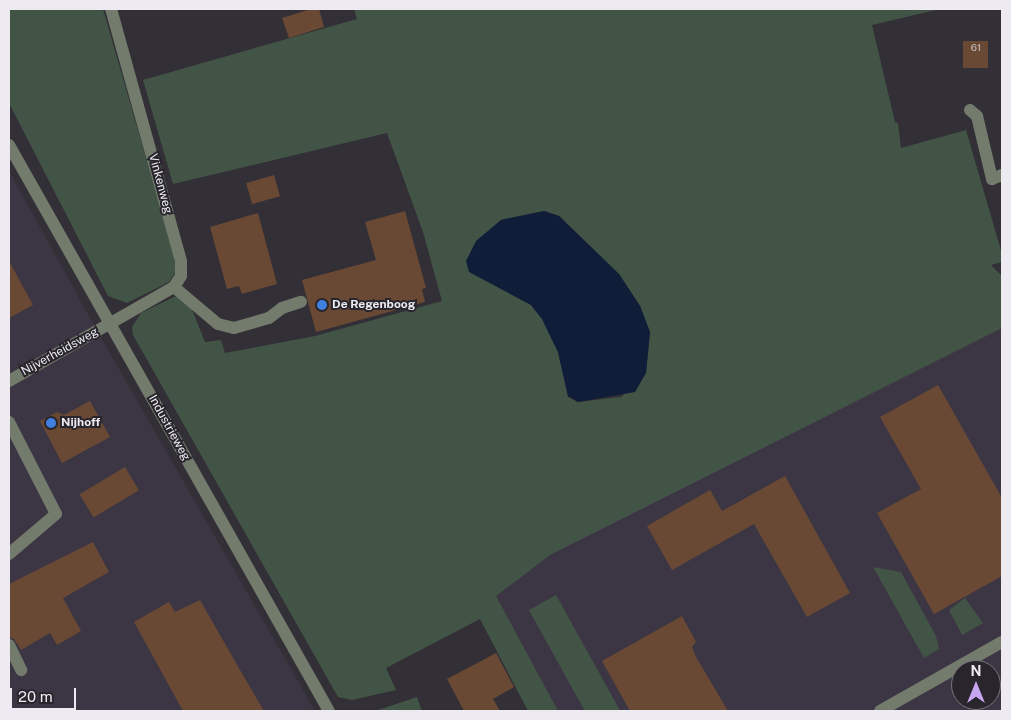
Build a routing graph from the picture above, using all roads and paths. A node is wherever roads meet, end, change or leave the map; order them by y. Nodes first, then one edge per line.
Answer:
1 (111, 9) edge
2 (970, 110) dead end
3 (9, 144) edge
4 (1002, 176) edge
5 (174, 287) junction
6 (301, 302) dead end
7 (110, 324) junction
8 (9, 381) edge
9 (9, 422) edge
10 (9, 554) edge
11 (1002, 642) edge
12 (9, 645) edge
13 (22, 670) dead end
14 (329, 711) edge
15 (880, 711) edge

1 - 5 street, Vinkenweg
2 - 4 street
3 - 7 street, Industrieweg
5 - 6 street
5 - 7 street
7 - 8 street, Nijverheidsweg
7 - 14 street, Industrieweg
9 - 10 street
11 - 15 street
12 - 13 street

